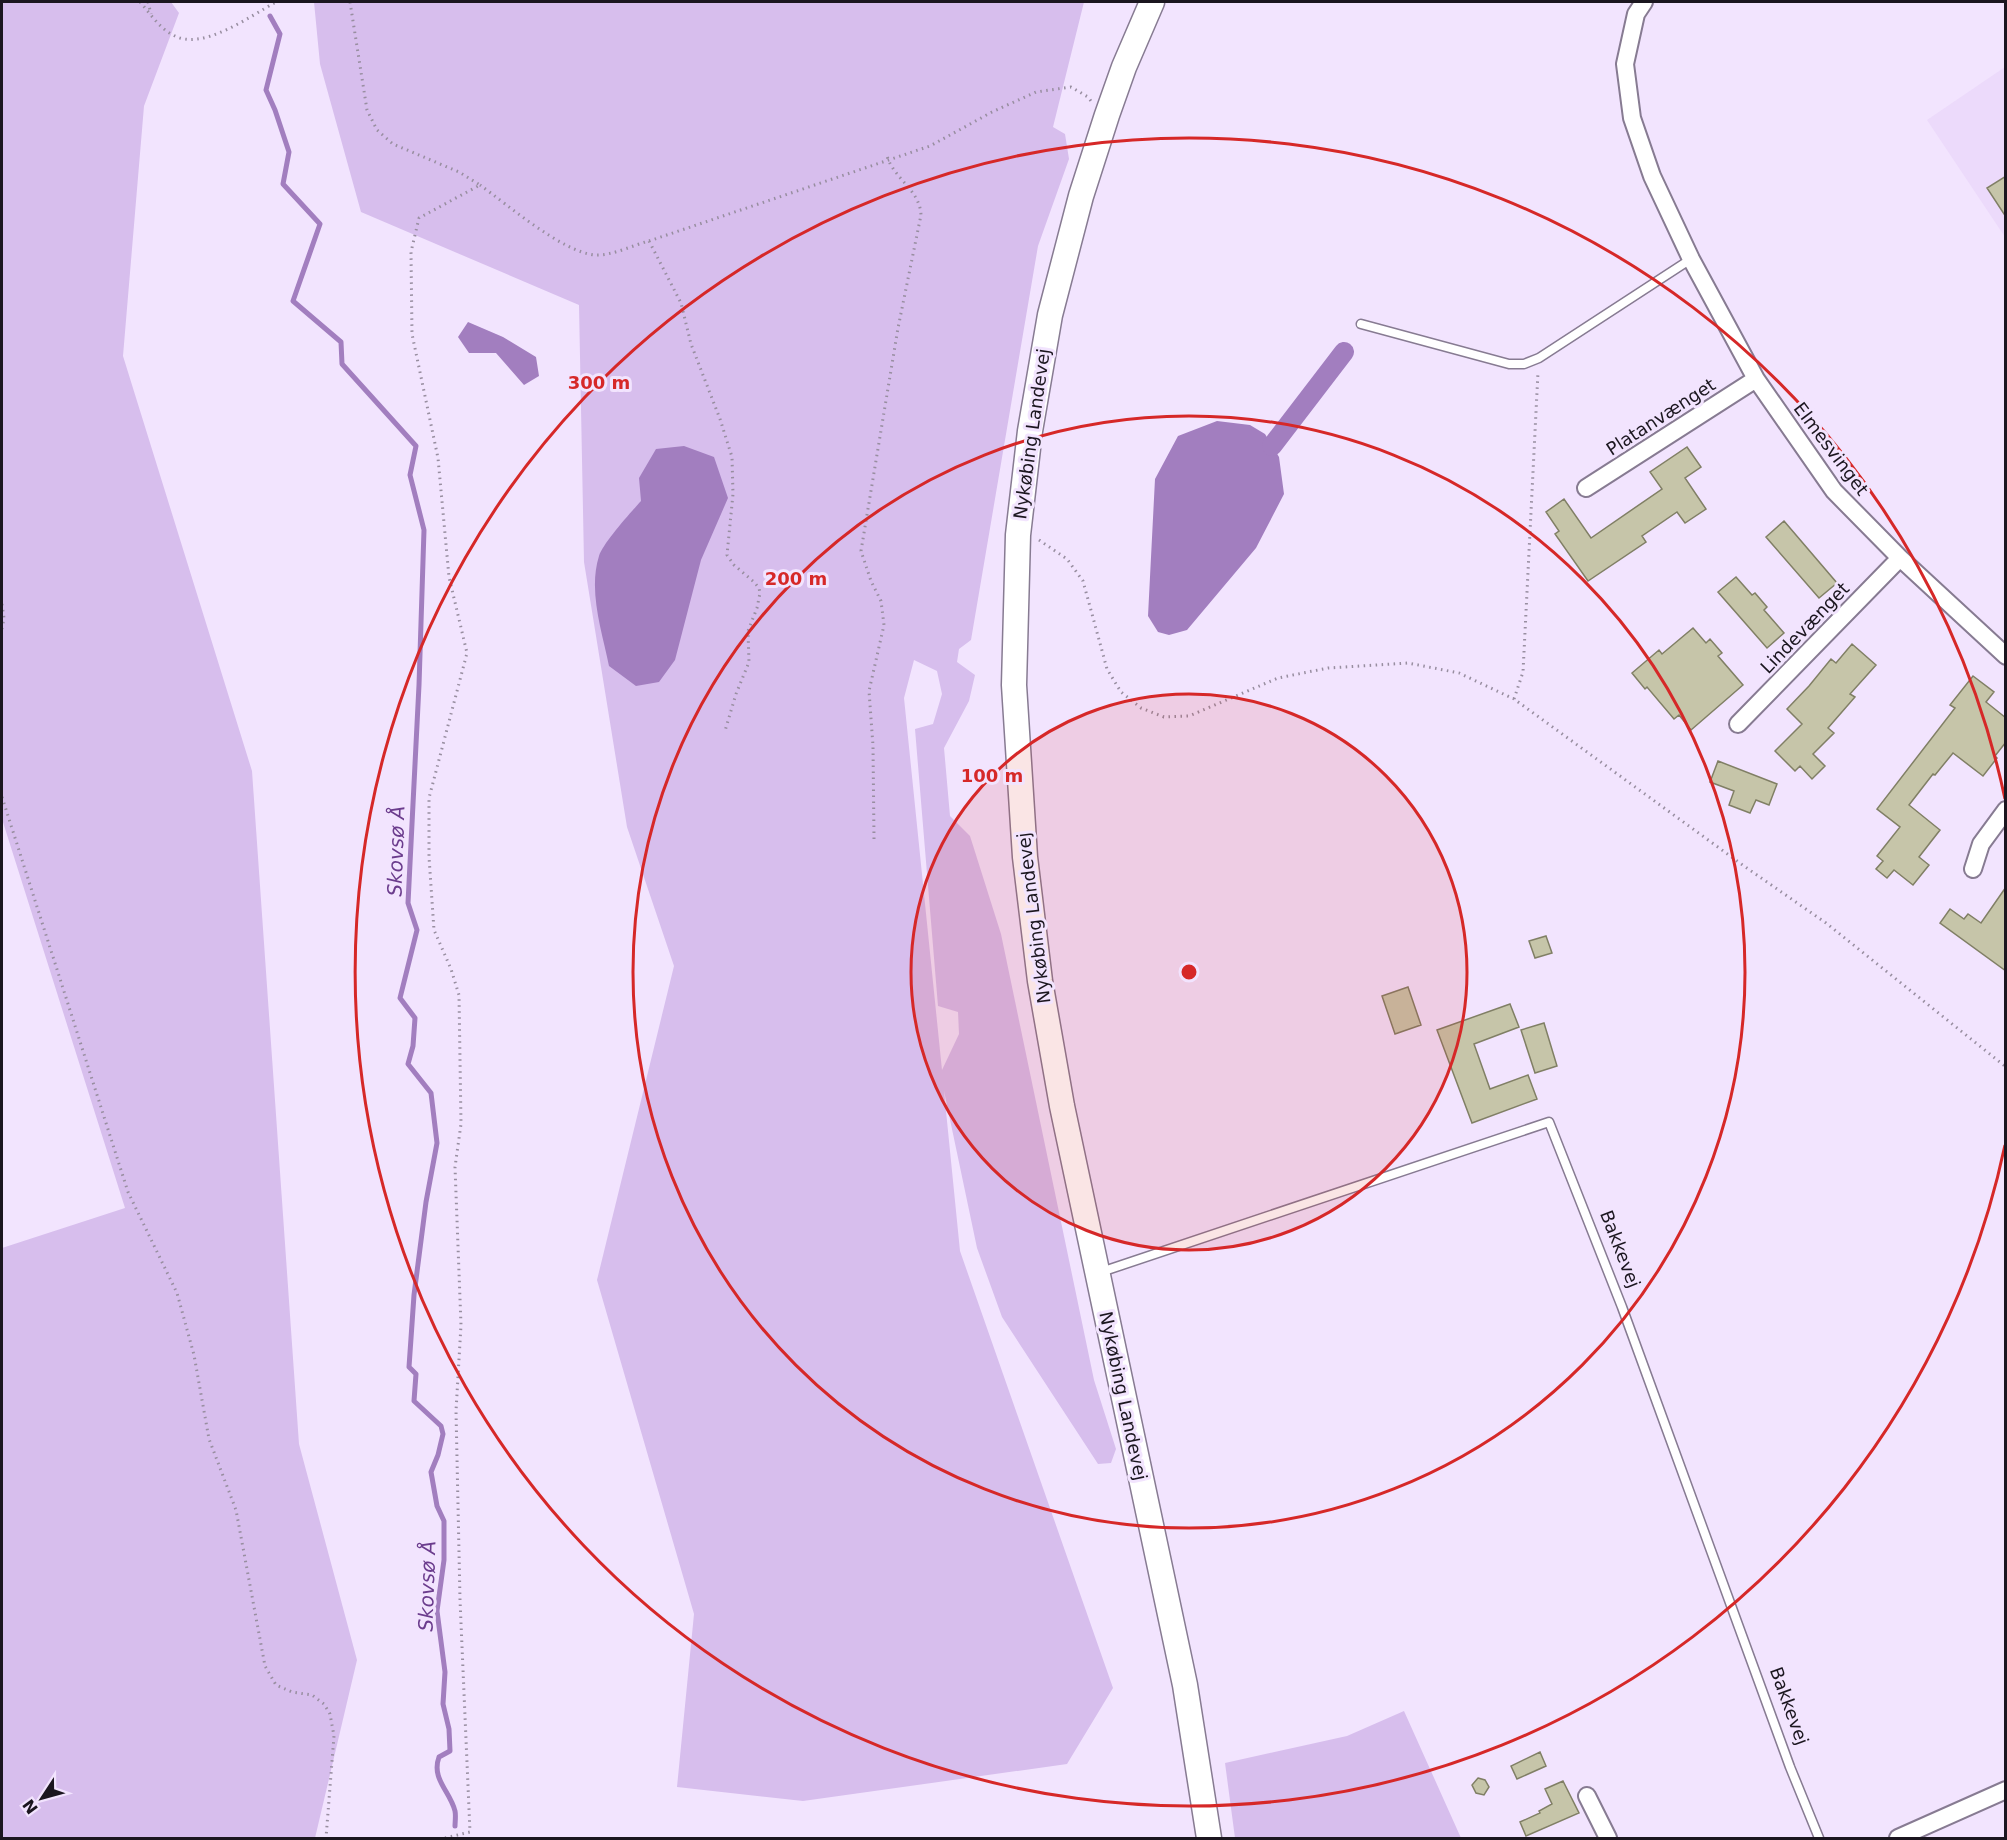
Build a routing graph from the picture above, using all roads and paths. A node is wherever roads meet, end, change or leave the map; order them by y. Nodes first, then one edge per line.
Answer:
1 (140, 2) edge
2 (148, 2) edge
3 (276, 2) edge
4 (350, 2) edge
5 (1152, 2) edge
6 (1644, 2) edge
7 (152, 16) junction
8 (1107, 115) junction
9 (888, 159) junction
10 (480, 185) junction
11 (649, 241) junction
12 (1691, 259) junction
13 (1361, 324) dead end
14 (1539, 358) junction
15 (1756, 379) junction
16 (1586, 488) dead end
17 (1018, 535) junction
18 (1900, 558) junction
19 (2, 604) edge
20 (2, 629) edge
21 (2006, 656) edge
22 (1514, 699) junction
23 (1738, 724) dead end
24 (725, 731) dead end
25 (2, 797) edge
26 (2006, 810) edge
27 (874, 839) dead end
28 (1973, 869) dead end
29 (2006, 1067) edge
30 (1097, 1273) junction
31 (2006, 1790) edge
32 (1587, 1796) dead end
33 (326, 1839) edge
34 (446, 1839) edge
35 (1209, 1839) edge
36 (1608, 1839) edge
37 (1819, 1839) edge
38 (1898, 1839) edge

1 - 7 path
2 - 7 path
3 - 7 path
4 - 10 path
5 - 8 main road, Nykøbing Landevej
6 - 12 street, Elmesvinget
8 - 9 path
8 - 17 main road, Nykøbing Landevej
9 - 11 path
9 - 27 path
10 - 11 path
10 - 34 path
11 - 24 path
12 - 14 lane
12 - 15 street, Elmesvinget
13 - 14 lane
14 - 22 path
15 - 16 street, Platanvænget
15 - 18 street, Elmesvinget
17 - 22 path
17 - 30 main road, Nykøbing Landevej
18 - 21 street, Elmesvinget
18 - 23 street, Lindevænget
19 - 20 path
22 - 29 path
25 - 33 path
26 - 28 street
30 - 35 main road, Nykøbing Landevej
30 - 37 lane, Bakkevej
31 - 38 street
32 - 36 street

